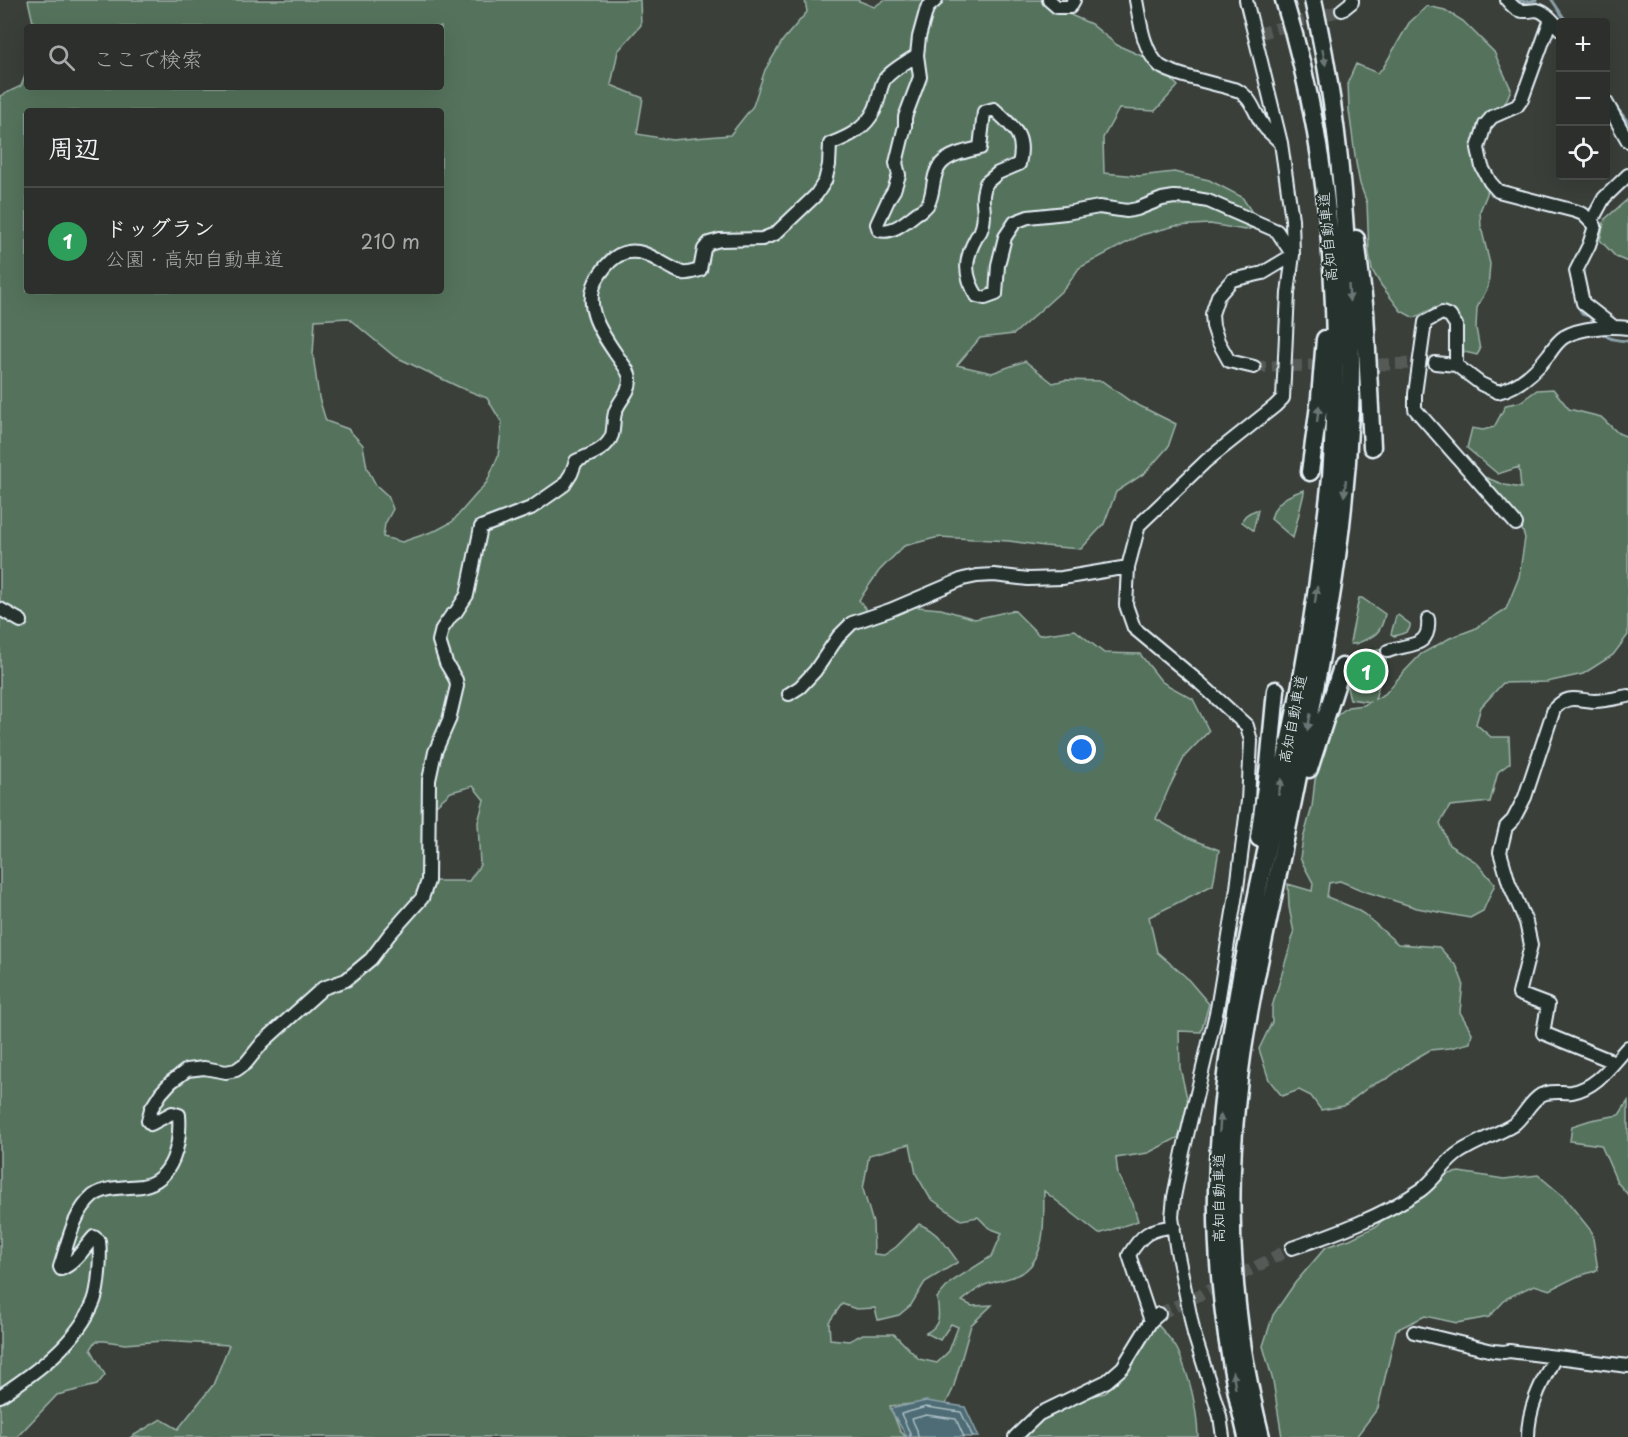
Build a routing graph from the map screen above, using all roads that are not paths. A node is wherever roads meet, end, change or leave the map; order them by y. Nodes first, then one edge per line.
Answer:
1 (936, 0) edge
2 (1049, 0) edge
3 (1074, 0) edge
4 (1136, 0) edge
5 (1246, 0) edge
6 (1284, 0) edge
7 (1313, 0) edge
8 (1352, 0) edge
9 (1507, 0) edge
10 (1342, 10) tunnel mouth
11 (1551, 19) junction
12 (1556, 25) edge
13 (917, 55) junction
14 (1610, 110) edge
15 (1628, 141) edge
16 (1281, 143) junction
17 (1339, 146) junction
18 (1320, 164) junction
19 (1628, 175) edge
20 (1592, 224) junction
21 (1293, 255) junction
22 (1604, 328) junction
23 (1628, 328) edge
24 (1435, 363) tunnel mouth
25 (1456, 365) junction
26 (1254, 367) tunnel mouth
27 (1372, 447) dead end
28 (1310, 472) dead end
29 (1516, 524) dead end
30 (1128, 567) junction
31 (0, 609) edge
32 (1428, 619) dead end
33 (21, 621) dead end
34 (1388, 651) dead end
35 (1342, 667) dead end
36 (1276, 690) dead end
37 (789, 694) dead end
38 (1628, 696) edge
39 (1249, 974) junction
40 (1628, 1047) edge
41 (1614, 1062) junction
42 (1173, 1227) junction
43 (1293, 1248) tunnel mouth
44 (1414, 1332) dead end
45 (1555, 1357) junction
46 (1628, 1366) edge
47 (0, 1396) edge
48 (1015, 1437) edge
49 (1223, 1437) edge
50 (1246, 1437) edge
51 (1261, 1437) edge
52 (1528, 1437) edge

1 - 13 street
2 - 3 street
4 - 16 street
5 - 16 street
6 - 18 highway, 高知自動車道
7 -> 17 highway, 高知自動車道
8 - 10 street
9 - 11 street
11 - 12 street
11 - 20 street
13 - 21 street
13 - 47 street
14 - 15 street
16 - 21 street
17 - 27 highway
17 -> 39 highway, 高知自動車道
28 -> 18 highway
39 -> 18 highway, 高知自動車道
19 - 20 street
20 - 22 street
21 - 26 street
21 - 30 street
22 - 23 street
22 - 25 street
24 - 25 street
25 - 29 street
30 - 37 street
30 - 42 street
31 - 33 street
32 - 34 street
35 - 39 highway
36 - 39 highway
38 - 41 street
50 -> 39 highway, 高知自動車道
39 - 51 highway, 高知自動車道
40 - 41 street
41 - 43 street
42 - 48 street
42 - 49 street
44 - 45 street
45 - 46 street
45 - 52 street

